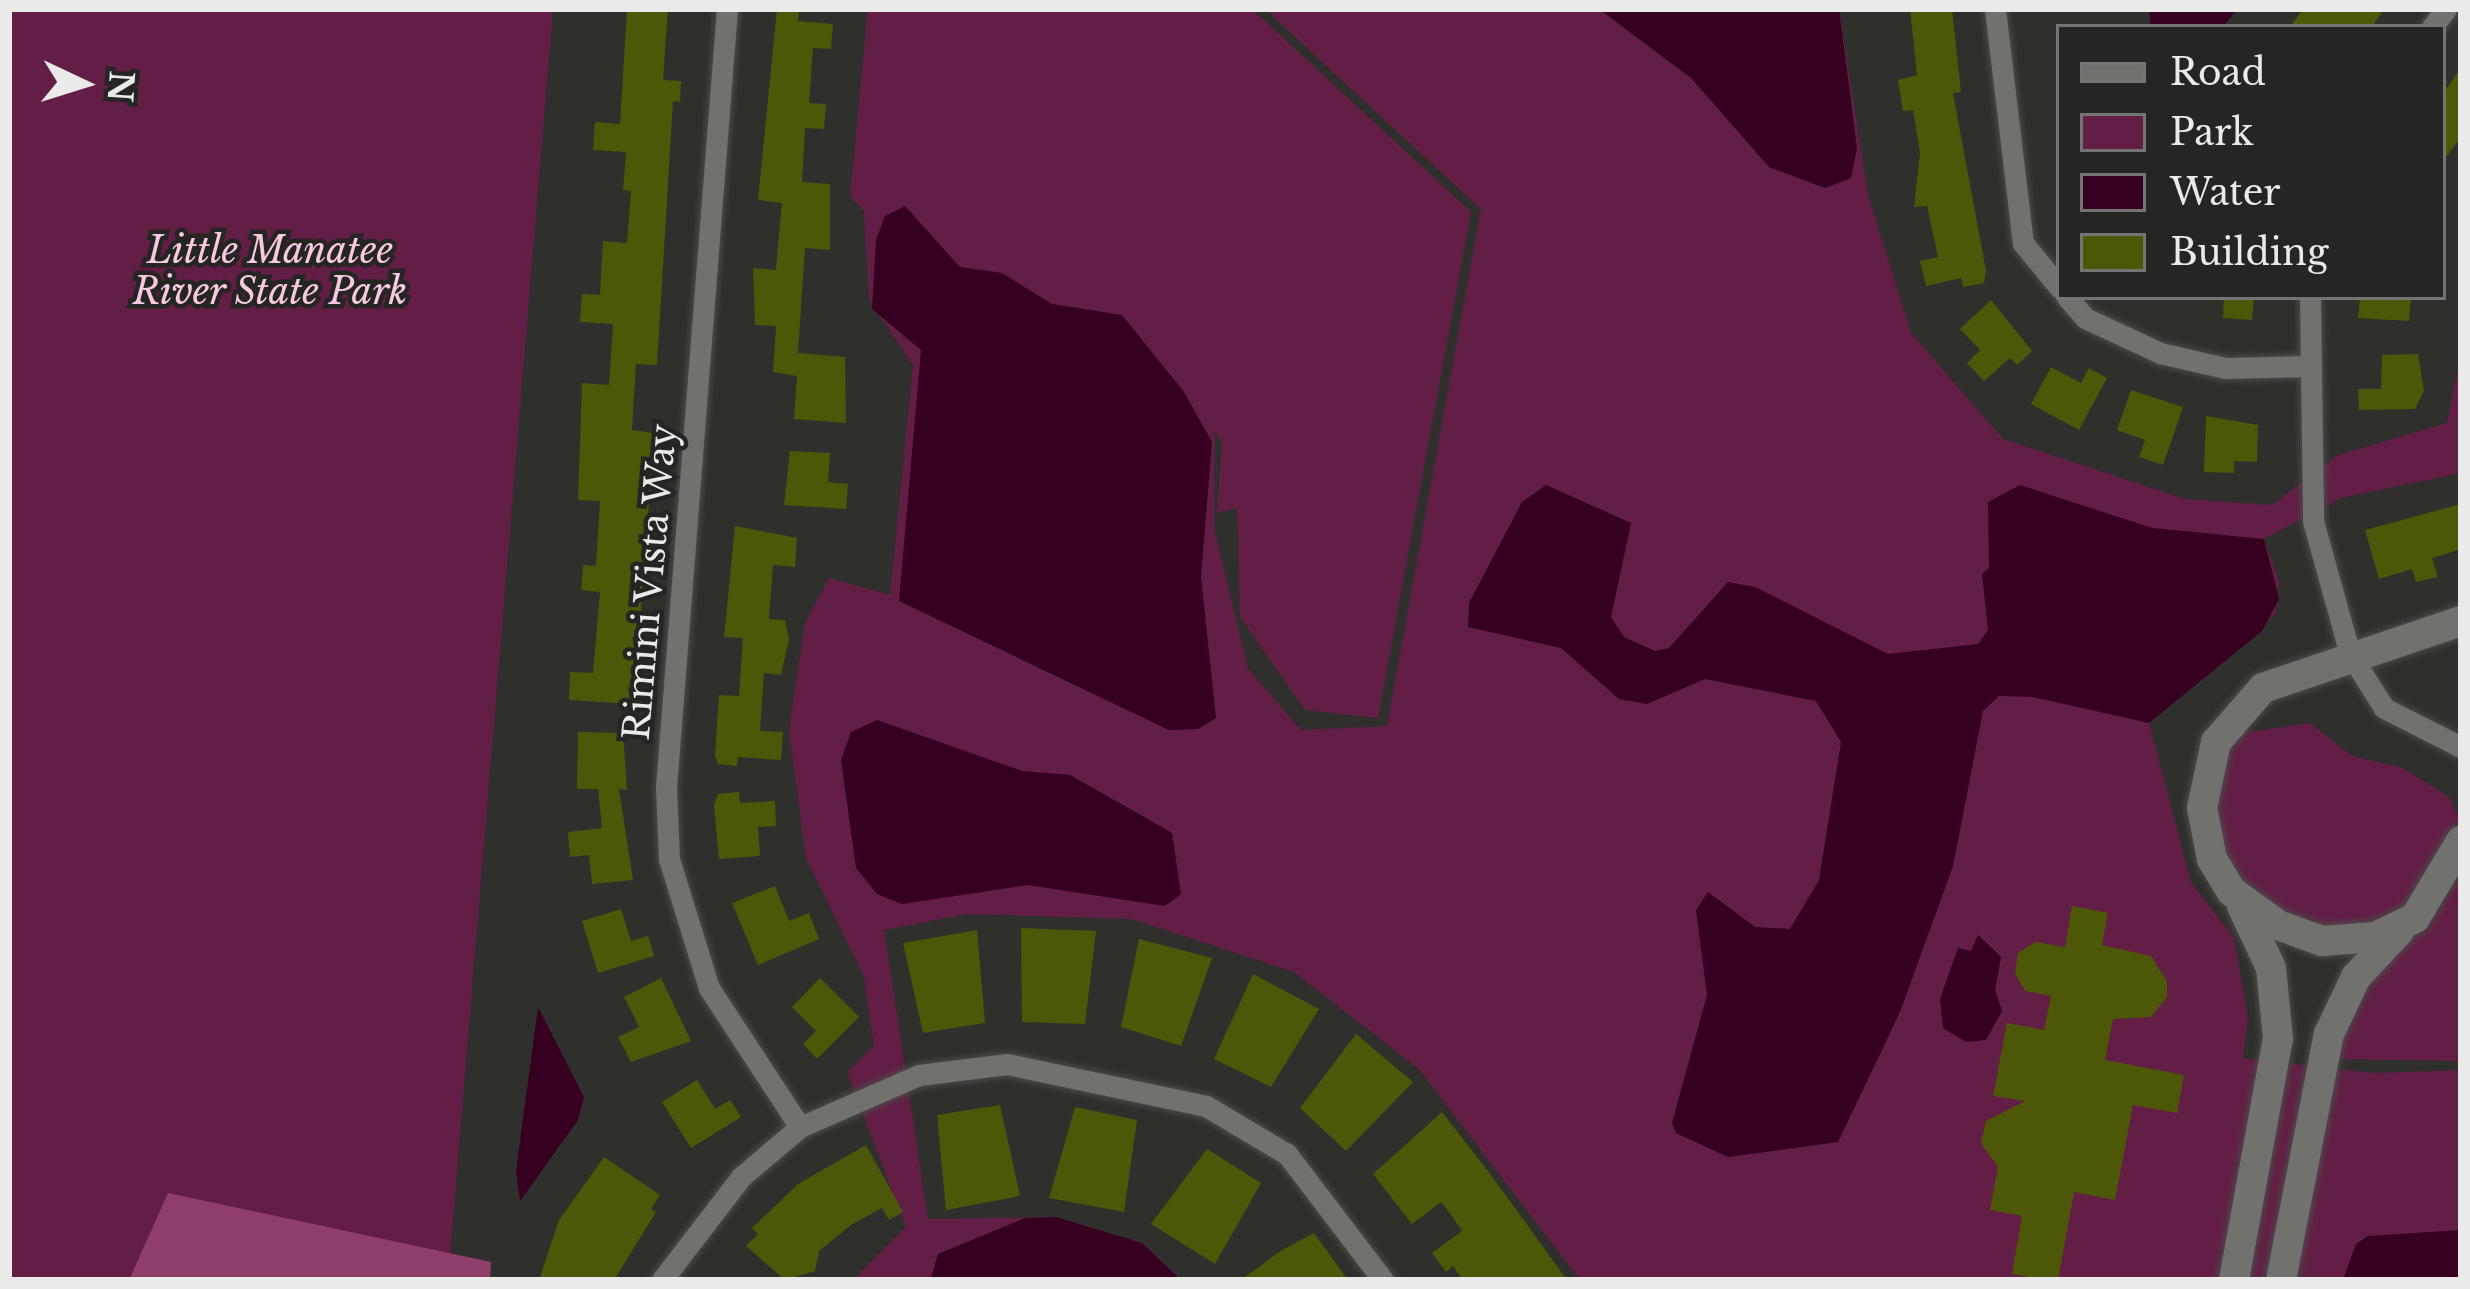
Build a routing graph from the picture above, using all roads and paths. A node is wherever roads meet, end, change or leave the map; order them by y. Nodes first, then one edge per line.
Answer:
1 (727, 9) edge
2 (1995, 9) edge
3 (2056, 283) edge
4 (2070, 300) edge
5 (2310, 300) edge
6 (2310, 366) junction
7 (2461, 621) edge
8 (2350, 654) junction
9 (2461, 747) edge
10 (2461, 841) edge
11 (2231, 891) junction
12 (2415, 918) junction
13 (800, 1127) junction
14 (662, 1280) edge
15 (1383, 1280) edge
16 (2234, 1280) edge
17 (2281, 1280) edge

1 - 13 street, Rimini Vista Way
2 - 3 street
4 - 6 street
5 - 6 street
6 - 8 street
7 - 8 street
8 - 9 street
8 - 11 street
10 - 12 street
11 - 12 street
11 - 16 street
12 - 17 street
13 - 14 street
13 - 15 street

